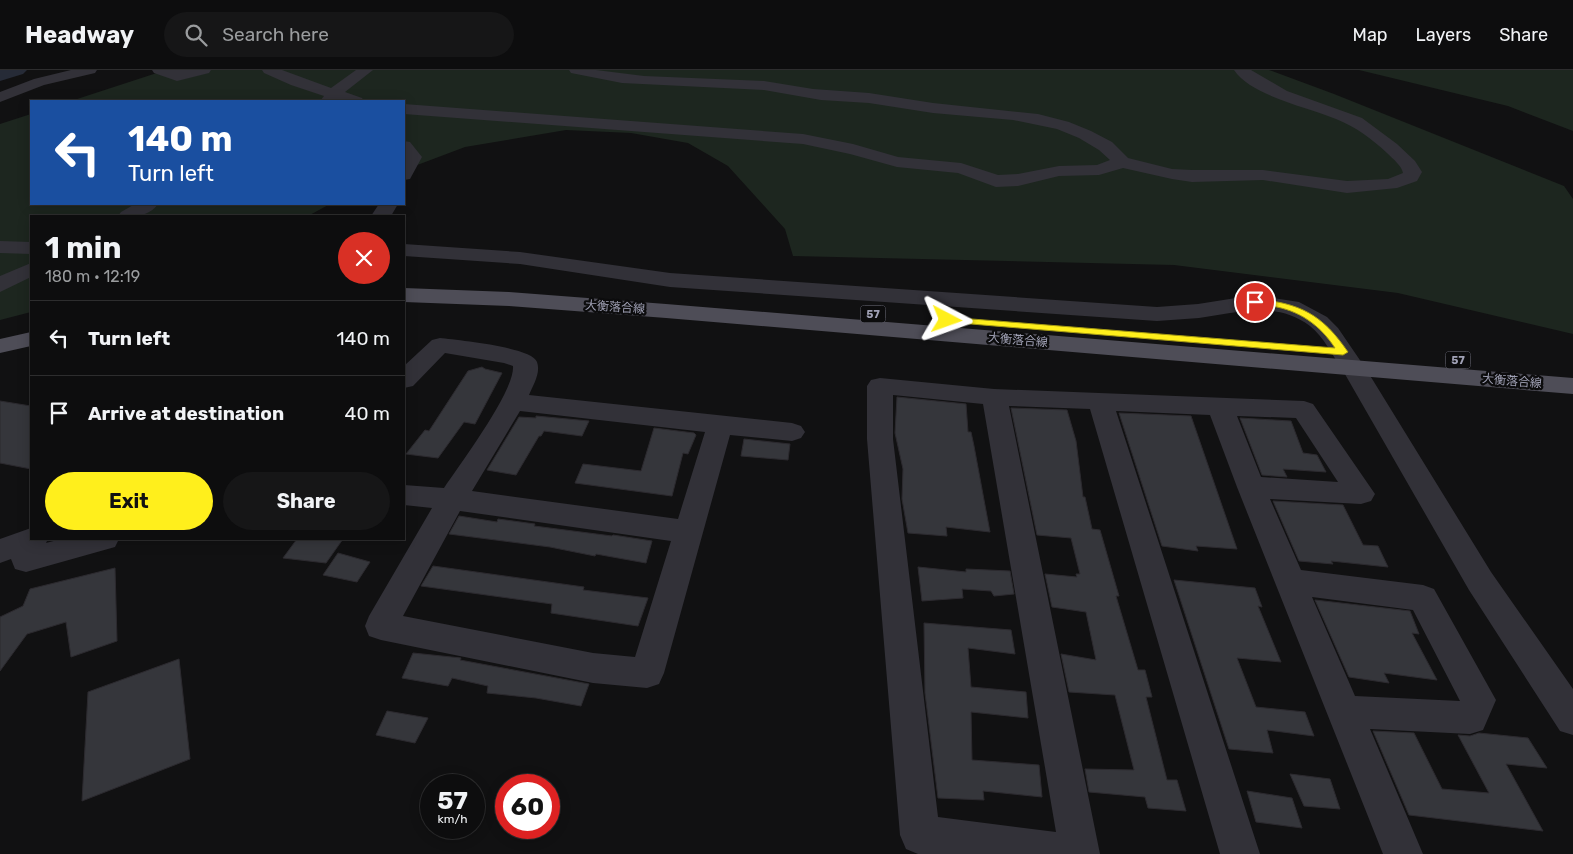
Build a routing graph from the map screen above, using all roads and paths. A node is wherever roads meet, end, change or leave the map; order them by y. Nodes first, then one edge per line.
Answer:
1 (90, 70) edge
2 (159, 70) edge
3 (204, 70) edge
4 (269, 70) edge
5 (366, 70) edge
6 (576, 70) edge
7 (1241, 70) edge
8 (760, 77) edge
9 (0, 97) edge
10 (331, 97) edge
11 (350, 100) edge
12 (405, 110) edge
13 (405, 147) edge
14 (1122, 162) junction
15 (405, 172) edge
16 (146, 205) edge
17 (130, 215) edge
18 (0, 248) edge
19 (30, 248) edge
20 (405, 250) edge
21 (30, 270) edge
22 (405, 284) edge
23 (0, 286) edge
24 (405, 295) edge
25 (30, 328) edge
26 (0, 334) edge
27 (30, 340) edge
28 (0, 346) edge
29 (1349, 360) junction
30 (1573, 369) edge
31 (405, 379) edge
32 (1573, 386) edge
33 (994, 397) junction
34 (1100, 401) junction
35 (513, 402) junction
36 (1220, 406) junction
37 (720, 426) junction
38 (792, 432) dead end
39 (1251, 487) junction
40 (405, 495) edge
41 (452, 499) junction
42 (689, 532) junction
43 (100, 540) edge
44 (19, 544) edge
45 (1290, 581) junction
46 (1344, 712) junction
47 (1573, 719) edge
48 (1078, 854) edge
49 (1240, 854) edge
50 (1403, 854) edge

1 - 9 street
2 - 3 street
4 - 10 street
5 - 10 street
6 - 8 street
7 - 14 street
8 - 14 street
10 - 11 street
12 - 14 street
13 - 15 street
16 - 17 street
18 - 19 street
20 - 29 street
21 - 23 street
22 - 29 main road, 大衡落合線 / 57
24 - 29 main road, 大衡落合線 / 57
25 - 26 main road
27 - 28 main road
29 - 30 main road, 大衡落合線 / 57
29 - 32 main road, 大衡落合線 / 57
29 - 47 street
31 - 35 street
33 - 34 street
33 - 48 street
33 - 48 street
34 - 36 street
34 - 49 street
35 - 37 street
35 - 41 street
36 - 39 street
36 - 39 street
37 - 38 street
37 - 42 street
39 - 45 street
40 - 41 street
41 - 42 street
41 - 42 street
43 - 44 street
45 - 46 street
45 - 46 street
46 - 50 street

